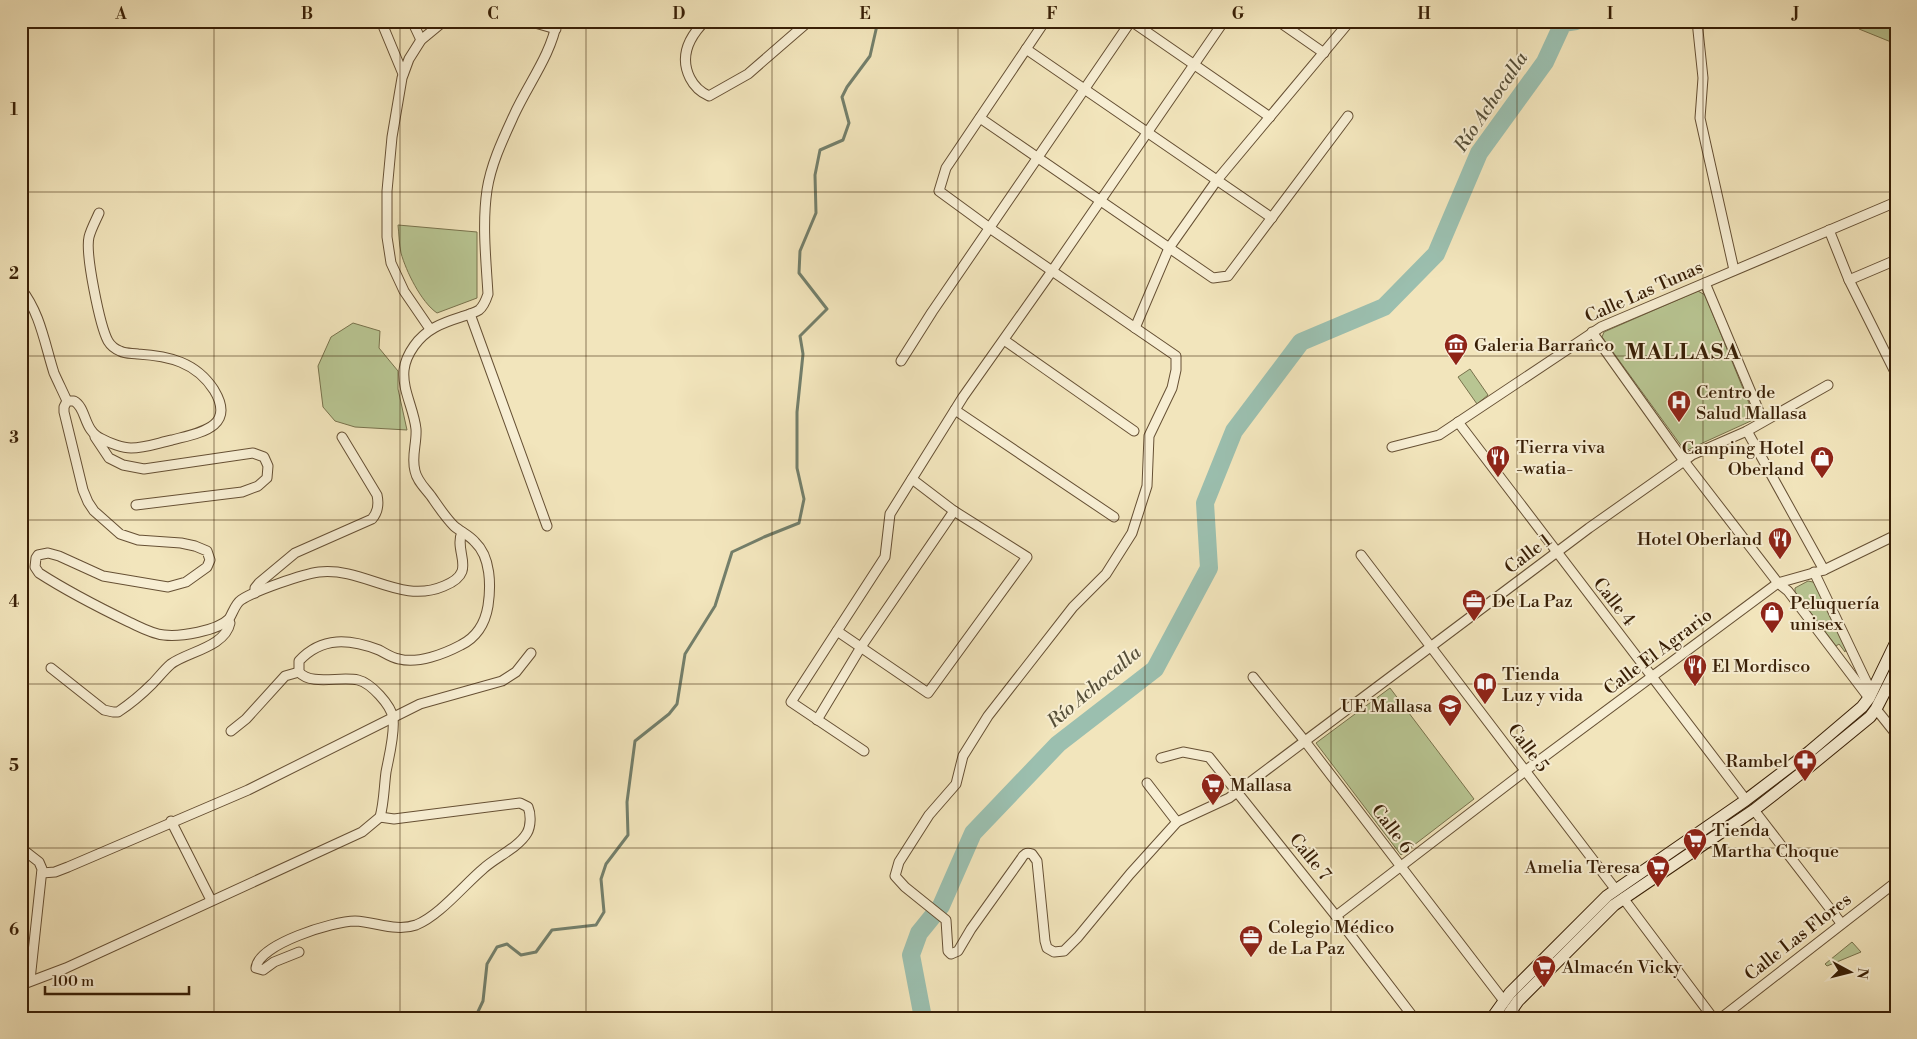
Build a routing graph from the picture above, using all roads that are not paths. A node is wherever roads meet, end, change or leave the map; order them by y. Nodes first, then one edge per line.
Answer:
1 (381, 21) edge
2 (408, 21) edge
3 (444, 21) edge
4 (528, 21) edge
5 (705, 21) edge
6 (809, 21) edge
7 (1045, 21) edge
8 (1131, 21) edge
9 (1224, 21) edge
10 (1278, 21) edge
11 (1350, 21) edge
12 (1697, 21) edge
13 (556, 25) edge
14 (421, 40) junction
15 (1026, 49) junction
16 (1324, 53) junction
17 (1194, 64) junction
18 (404, 74) junction
19 (1085, 89) junction
20 (1270, 116) junction
21 (1348, 116) dead end
22 (980, 118) junction
23 (1148, 132) junction
24 (1038, 158) junction
25 (1217, 180) junction
26 (1100, 201) junction
27 (1896, 202) edge
28 (99, 213) dead end
29 (1272, 218) junction
30 (989, 228) junction
31 (1829, 230) junction
32 (1169, 248) junction
33 (1896, 260) edge
34 (1734, 270) junction
35 (1052, 271) junction
36 (1849, 280) junction
37 (1705, 283) junction
38 (21, 289) edge
39 (470, 314) junction
40 (1135, 328) junction
41 (430, 329) junction
42 (1592, 332) junction
43 (1004, 340) junction
44 (901, 361) dead end
45 (1896, 374) edge
46 (1828, 385) dead end
47 (67, 401) junction
48 (956, 410) junction
49 (1763, 421) junction
50 (1458, 422) junction
51 (1134, 431) dead end
52 (1747, 431) junction
53 (94, 435) junction
54 (342, 438) dead end
55 (1392, 447) dead end
56 (1684, 461) junction
57 (912, 478) junction
58 (136, 505) dead end
59 (954, 511) junction
60 (1114, 517) dead end
61 (547, 526) dead end
62 (462, 532) junction
63 (1896, 536) edge
64 (1556, 553) junction
65 (1361, 555) dead end
66 (1824, 570) junction
67 (1814, 572) junction
68 (1778, 583) junction
69 (255, 593) junction
70 (228, 620) junction
71 (837, 631) junction
72 (1896, 642) edge
73 (1431, 646) junction
74 (861, 647) junction
75 (531, 653) dead end
76 (51, 668) dead end
77 (1896, 670) edge
78 (299, 672) junction
79 (1253, 677) dead end
80 (1652, 677) junction
81 (1869, 698) junction
82 (1876, 709) junction
83 (393, 717) junction
84 (817, 720) junction
85 (230, 731) dead end
86 (1896, 734) edge
87 (1304, 740) junction
88 (864, 751) dead end
89 (1161, 758) dead end
90 (1525, 771) junction
91 (1148, 782) dead end
92 (1238, 791) junction
93 (1750, 805) junction
94 (380, 817) junction
95 (171, 821) junction
96 (1177, 822) junction
97 (21, 848) edge
98 (1400, 867) junction
99 (42, 873) junction
100 (1896, 882) edge
101 (1619, 894) junction
102 (211, 900) junction
103 (1336, 916) junction
104 (1842, 923) junction
105 (299, 952) dead end
106 (21, 959) edge
107 (31, 966) junction
108 (21, 968) edge
109 (25, 982) edge
110 (1510, 1011) edge
111 (1414, 1018) edge
112 (1492, 1018) edge
113 (1713, 1018) edge
114 (1721, 1018) edge

1 - 18 street
2 - 14 street
3 - 14 street
4 - 13 street
5 - 6 street
7 - 15 street
8 - 17 street
8 - 19 street
9 - 17 street
10 - 16 street
11 - 16 street
12 - 34 street
13 - 39 street
14 - 18 street
15 - 19 street
15 - 22 street
16 - 20 street
17 - 20 street
17 - 23 street
18 - 41 street
19 - 23 street
19 - 24 street
20 - 25 street
21 - 29 street
22 - 24 street
22 - 30 street
23 - 25 street
23 - 26 street
24 - 26 street
24 - 30 street
25 - 29 street
25 - 32 street
26 - 32 street
26 - 35 street
27 - 31 street, Calle Las Tunas
28 - 53 street
29 - 32 street
30 - 35 street
30 - 44 street
31 - 34 street, Calle Las Tunas
31 - 36 street
32 - 40 street
33 - 36 street
34 - 37 street, Calle Las Tunas
35 - 40 street
35 - 43 street
36 - 45 street
37 - 42 street, Calle Las Tunas
37 - 49 street
38 - 47 street
39 - 41 street
39 - 61 street
40 - 96 street
41 - 62 street
42 - 50 street, Calle Las Tunas
42 - 56 street
43 - 48 street
43 - 51 street
46 - 49 street, Calle 1
47 - 53 street
47 - 70 street
48 - 57 street
48 - 60 street
49 - 52 street, Calle 1
50 - 55 street, Calle Las Tunas
50 - 64 street, Calle 4
52 - 56 street, Calle 1
52 - 66 street
53 - 58 street
54 - 69 street
56 - 64 street, Calle 1
56 - 68 street
57 - 59 street
57 - 71 street
59 - 74 street
59 - 74 street
62 - 69 street
62 - 78 street
63 - 66 street, Calle El Agrario
64 - 73 street, Calle 1
64 - 80 street, Calle 4
65 - 73 street, Calle 5
66 - 67 street, Calle El Agrario
67 - 68 street, Calle El Agrario
67 - 81 street
68 - 80 street, Calle El Agrario
68 - 81 street
69 - 70 street
70 - 76 street
71 - 74 street
71 - 84 street
72 - 81 main road
73 - 87 street, Calle 1
73 - 90 street, Calle 5
74 - 84 street
75 - 83 street
77 - 82 main road
78 - 83 street
78 - 85 street
79 - 87 street, Calle 6
80 - 90 street, Calle El Agrario
80 - 93 street, Calle 4
81 - 82 main road
81 - 93 main road
82 - 86 street
82 - 93 main road
83 - 94 street
83 - 95 street
84 - 88 street
87 - 92 street, Calle 1
87 - 98 street, Calle 6
89 - 92 street, Calle 7
90 - 98 street, Calle El Agrario
90 - 101 street, Calle 5
91 - 96 street
92 - 96 street, Calle 1
92 - 103 street, Calle 7
93 - 101 main road
93 - 104 street, Calle 4
94 - 102 street
94 - 105 street
95 - 99 street
95 - 102 street
97 - 99 street
98 - 103 street, Calle El Agrario
98 - 110 street, Calle 6
99 - 107 street
100 - 104 street, Calle Las Flores
101 - 110 main road
101 - 113 street, Calle 5
102 - 109 street
103 - 111 street, Calle 7
104 - 114 street, Calle Las Flores
106 - 107 street
107 - 108 street
107 - 109 street
110 - 112 main road

